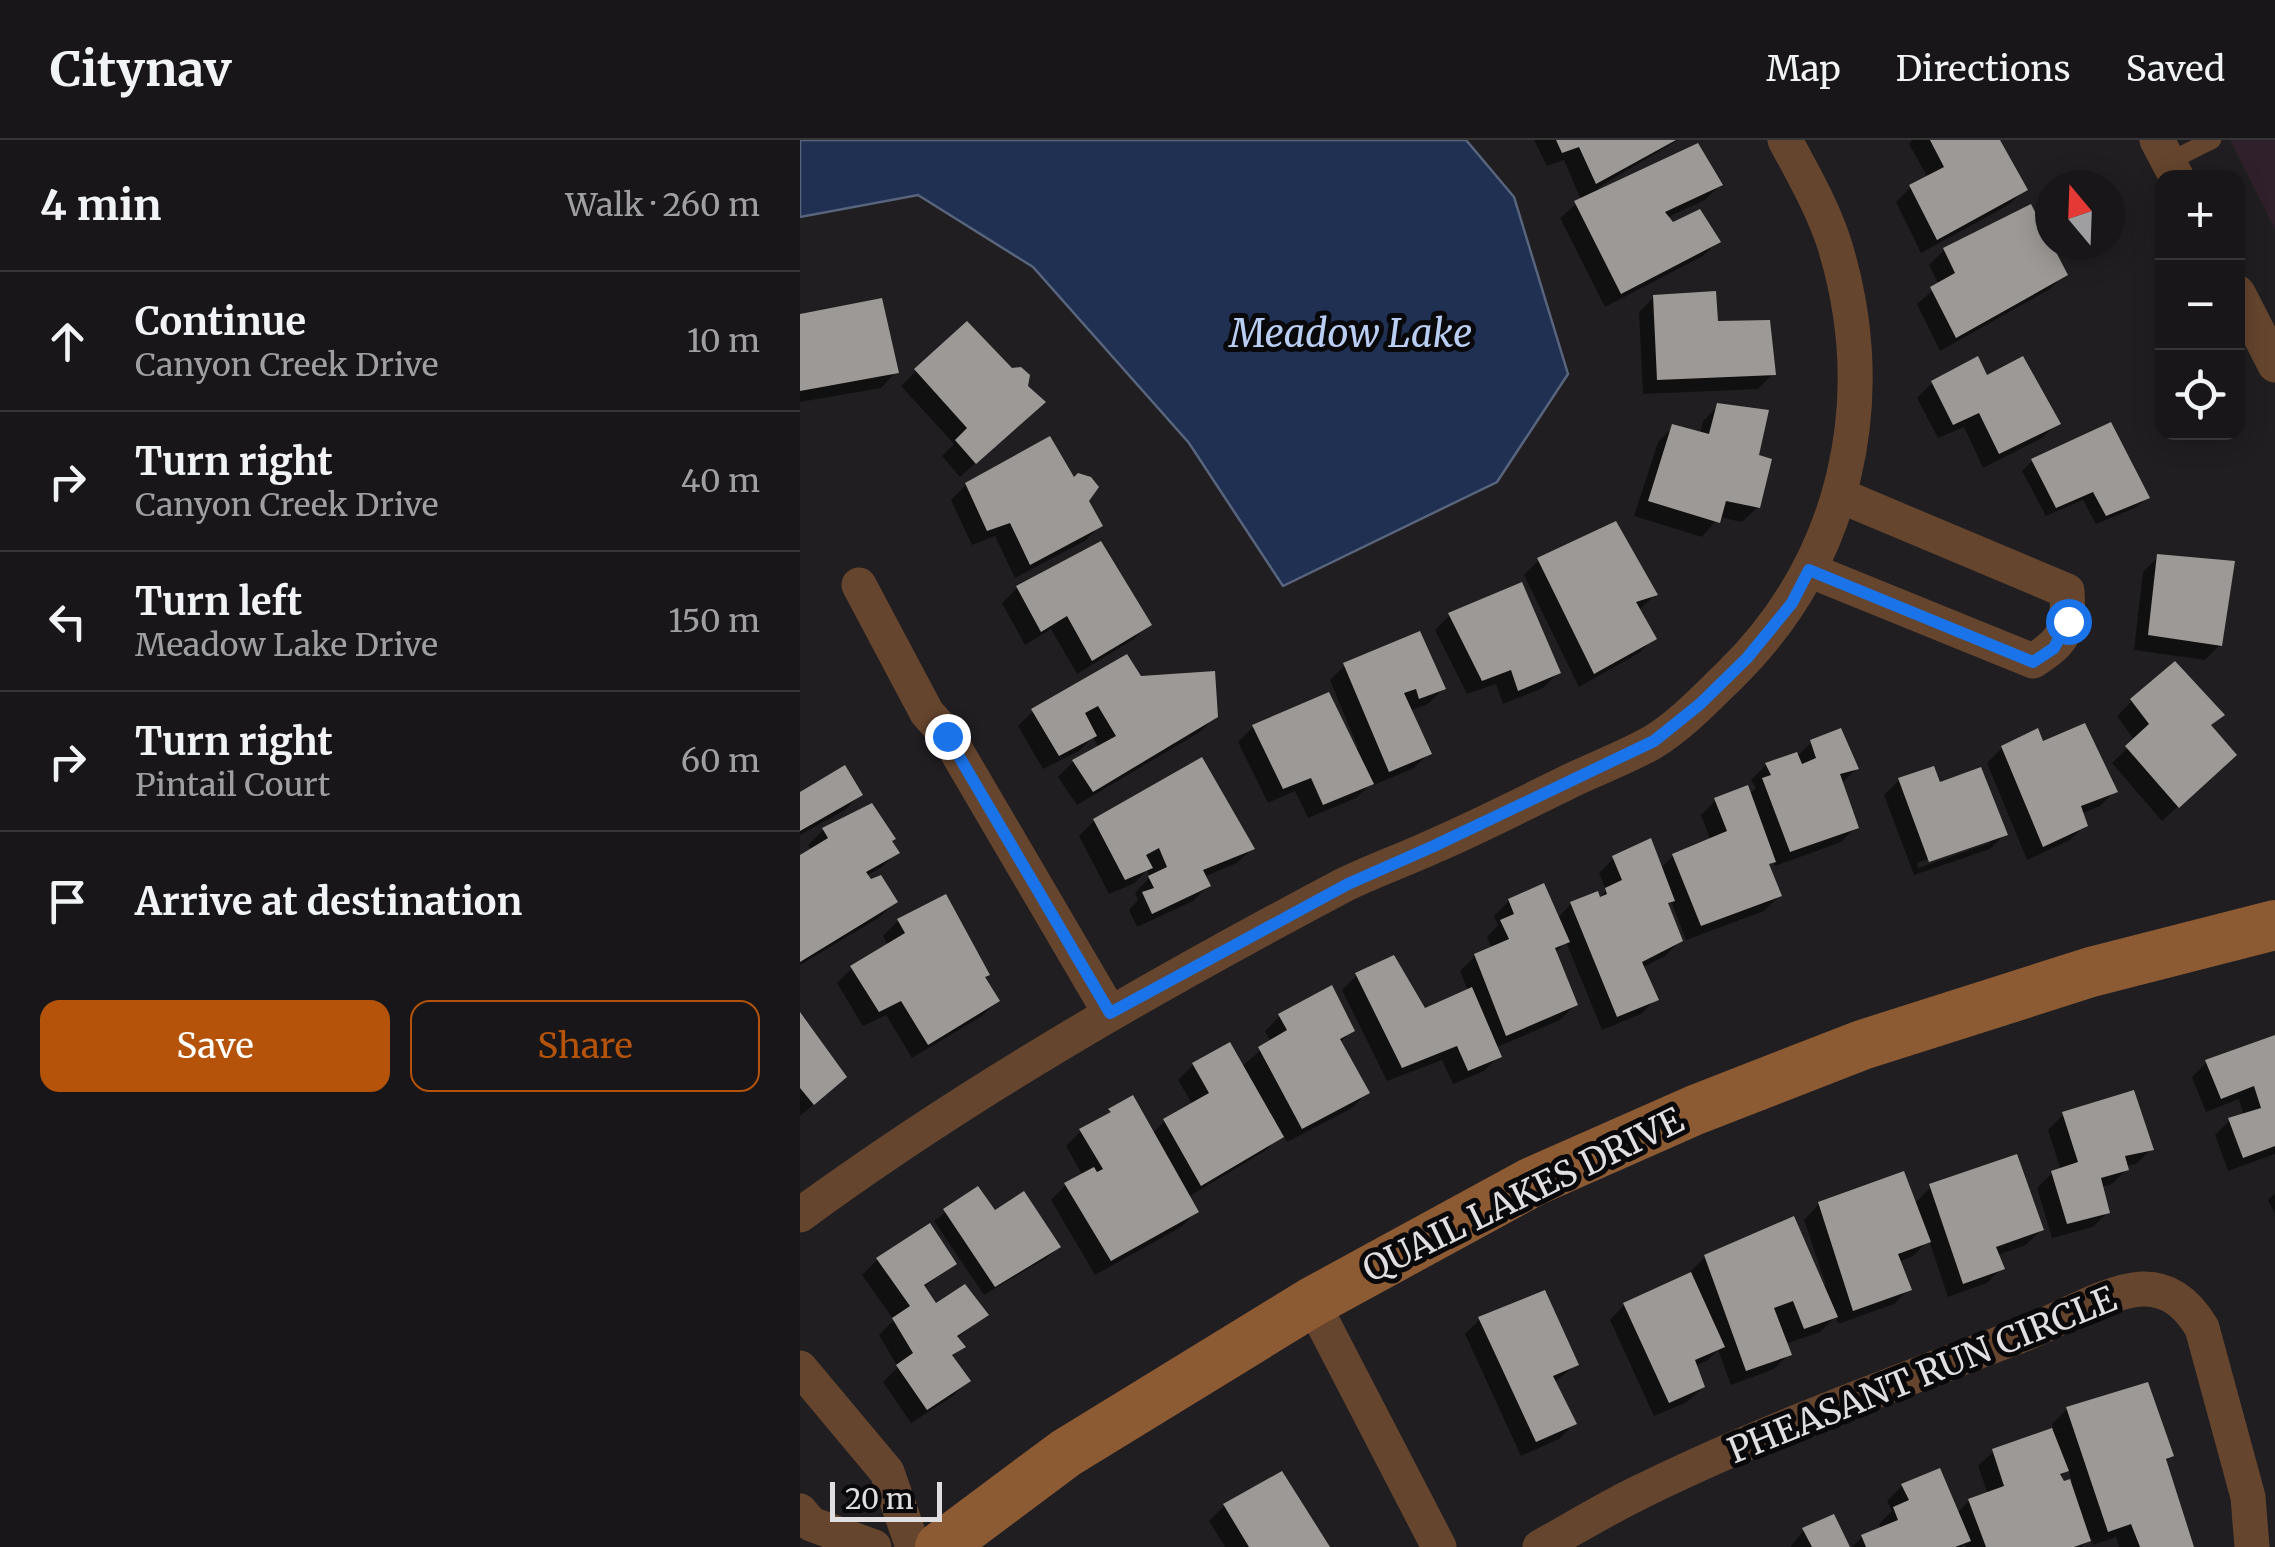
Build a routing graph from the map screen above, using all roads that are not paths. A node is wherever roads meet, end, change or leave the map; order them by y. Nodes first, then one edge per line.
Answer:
1 (1785, 140) edge
2 (2212, 140) edge
3 (2167, 160) edge
4 (2245, 307) edge
5 (2275, 365) edge
6 (1840, 494) junction
7 (1809, 570) junction
8 (858, 585) dead end
9 (2275, 925) edge
10 (1110, 1013) junction
11 (800, 1216) edge
12 (1312, 1302) junction
13 (800, 1368) edge
14 (800, 1511) edge
15 (874, 1547) edge
16 (913, 1547) edge
17 (940, 1547) edge
18 (1439, 1547) edge
19 (1540, 1547) edge
20 (2252, 1547) edge

1 - 6 street
2 - 3 lane
4 - 5 street
6 - 7 street
6 - 7 street
7 - 10 street
8 - 10 street
9 - 12 main road, QUAIL LAKES DRIVE
10 - 11 street
12 - 17 main road, QUAIL LAKES DRIVE
12 - 18 street
13 - 16 street
14 - 15 street
19 - 20 street, PHEASANT RUN CIRCLE

